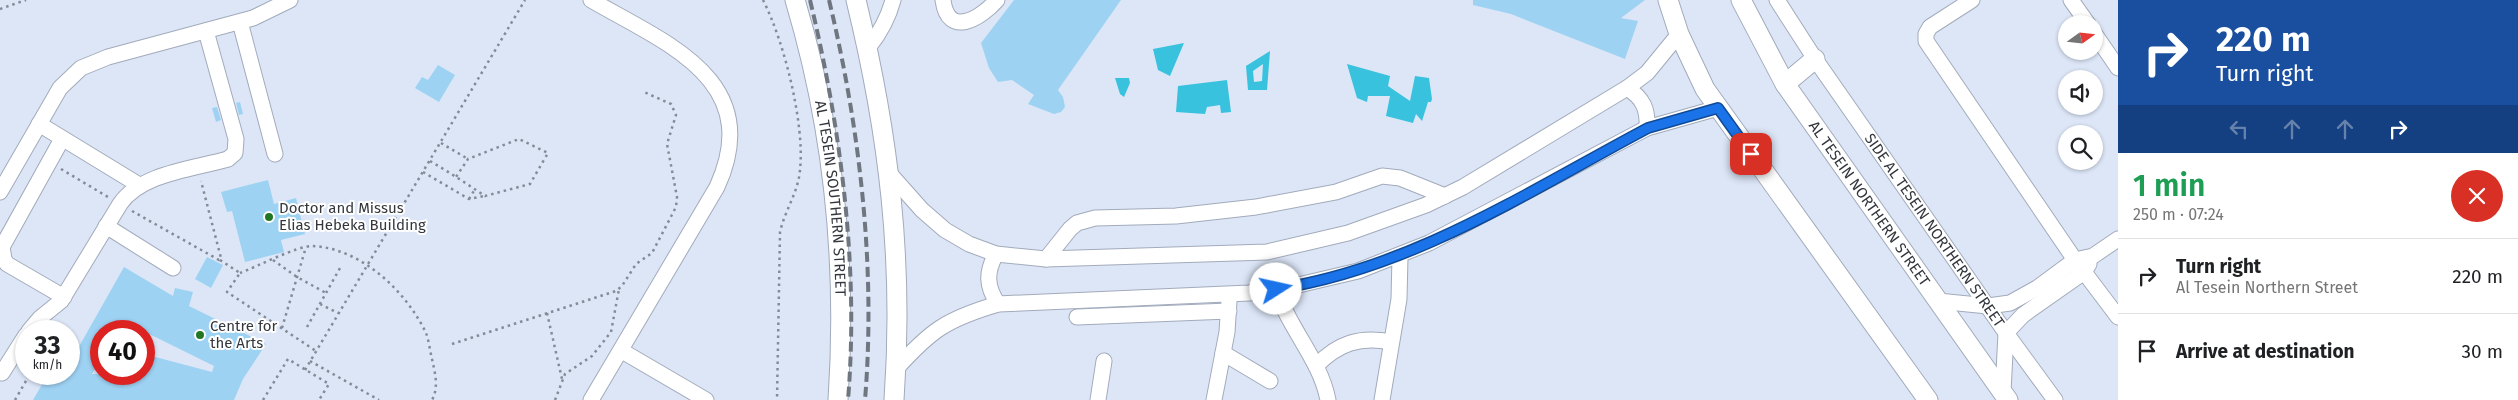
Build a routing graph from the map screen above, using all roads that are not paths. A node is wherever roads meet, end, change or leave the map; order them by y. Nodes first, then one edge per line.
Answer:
1 (290, 0) edge
2 (590, 0) edge
3 (795, 0) edge
4 (856, 0) edge
5 (893, 0) edge
6 (943, 0) edge
7 (996, 0) edge
8 (1668, 0) edge
9 (1741, 0) edge
10 (1776, 0) edge
11 (1972, 0) edge
12 (2071, 0) edge
13 (2082, 15) edge
14 (240, 22) junction
15 (206, 30) junction
16 (1679, 34) junction
17 (2103, 46) edge
18 (868, 48) junction
19 (1815, 59) junction
20 (2118, 68) edge
21 (1785, 84) junction
22 (1627, 88) junction
23 (1718, 108) junction
24 (39, 124) junction
25 (1648, 128) junction
26 (62, 139) junction
27 (274, 154) dead end
28 (890, 174) junction
29 (139, 185) junction
30 (0, 192) edge
31 (1445, 196) junction
32 (106, 226) junction
33 (2118, 239) edge
34 (996, 254) junction
35 (1400, 257) junction
36 (1046, 260) junction
37 (2080, 266) junction
38 (173, 268) dead end
39 (1276, 289) junction
40 (1230, 295) junction
41 (64, 296) junction
42 (1938, 301) junction
43 (998, 304) junction
44 (1988, 306) junction
45 (1229, 311) junction
46 (2118, 316) edge
47 (1077, 317) dead end
48 (38, 320) edge
49 (2006, 333) junction
50 (1391, 342) junction
51 (622, 351) junction
52 (15, 352) edge
53 (1223, 353) junction
54 (1104, 361) dead end
55 (1316, 366) junction
56 (896, 369) junction
57 (2, 373) dead end
58 (1270, 381) dead end
59 (2006, 396) edge
60 (591, 400) edge
61 (706, 400) edge
62 (838, 400) edge
63 (894, 400) edge
64 (1098, 400) edge
65 (1214, 400) edge
66 (1328, 400) edge
67 (1382, 400) edge
68 (1928, 400) edge
69 (2055, 400) edge

1 - 14 street
2 - 51 street
3 - 62 main road, AL TESEIN SOUTHERN STREET
4 - 18 main road
5 - 18 street
6 - 7 street
8 - 16 main road
9 - 21 main road, AL TESEIN NORTHERN STREET
10 - 19 street, SIDE AL TESEIN NORTHERN STREET
11 - 37 street
12 - 13 street
14 - 15 street
14 - 27 street
15 - 24 street
15 - 29 street
16 - 22 street
16 - 23 main road
17 - 20 street
18 - 28 main road
19 - 21 main road
19 - 44 street, SIDE AL TESEIN NORTHERN STREET
21 - 42 main road, AL TESEIN NORTHERN STREET
22 - 25 street
22 - 31 street
23 - 25 street
23 - 68 main road
24 - 26 street
24 - 30 street
25 - 35 street
26 - 29 street
26 - 41 street
28 - 34 street
28 - 56 main road
29 - 32 street
31 - 36 street
31 - 36 street
32 - 38 street
32 - 41 street
33 - 37 street
34 - 36 street
34 - 43 street
35 - 39 street
35 - 50 street
37 - 44 street
37 - 46 street
37 - 49 street
39 - 40 street
39 - 55 street
40 - 43 street
40 - 45 street
41 - 48 street
42 - 44 street
42 - 59 main road, AL TESEIN NORTHERN STREET
43 - 56 street
44 - 49 street, SIDE AL TESEIN NORTHERN STREET
45 - 47 street
45 - 53 street
49 - 59 street
49 - 69 street, SIDE AL TESEIN NORTHERN STREET
50 - 55 street
50 - 67 street
51 - 60 street
51 - 61 street
52 - 57 street
53 - 58 street
53 - 65 street
54 - 64 street
55 - 66 street
56 - 63 main road

